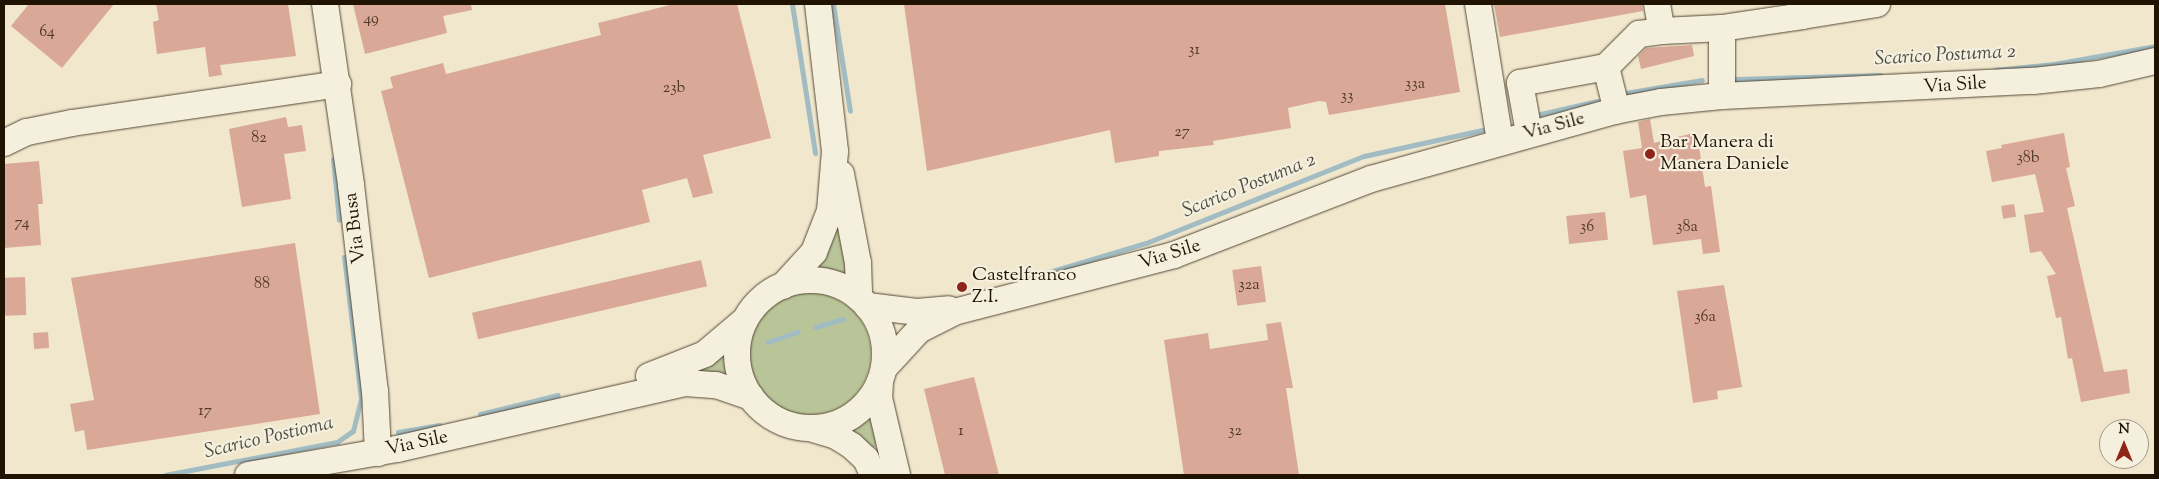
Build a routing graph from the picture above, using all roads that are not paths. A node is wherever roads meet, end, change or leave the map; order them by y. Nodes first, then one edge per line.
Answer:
1 (325, 4) edge
2 (818, 4) edge
3 (1478, 4) edge
4 (1657, 4) edge
5 (1877, 4) edge
6 (1801, 10) edge
7 (1722, 28) junction
8 (1662, 31) junction
9 (2155, 61) edge
10 (1606, 67) junction
11 (338, 84) junction
12 (1722, 96) junction
13 (1617, 111) junction
14 (1529, 133) junction
15 (1500, 141) junction
16 (4, 143) edge
17 (835, 152) junction
18 (783, 286) junction
19 (863, 302) junction
20 (974, 306) junction
21 (747, 317) junction
22 (678, 367) junction
23 (882, 375) junction
24 (629, 397) junction
25 (750, 397) junction
26 (573, 407) junction
27 (810, 428) junction
28 (374, 461) edge
29 (255, 475) edge
30 (873, 475) edge
31 (897, 475) edge

1 - 11 street, Via Busa
2 - 17 street
3 - 15 street
4 - 8 street
5 - 6 street
6 - 7 street
7 - 8 street
7 - 12 street
8 - 10 street
9 - 12 street, Via Sile
10 - 13 street
10 - 14 street
11 - 16 street
11 - 28 street, Via Busa
12 - 13 street, Via Sile
13 - 14 street, Via Sile
14 - 15 street, Via Sile
15 - 20 street, Via Sile
17 - 18 street
17 - 19 street
18 - 19 street
18 - 21 street
19 - 20 street, Via Sile
19 - 23 street
20 - 23 street, Via Sile
21 - 22 street, Via Sile
21 - 25 street
22 - 24 street
22 - 26 street, Via Sile
23 - 27 street
23 - 31 street
24 - 25 street, Via Sile
24 - 26 street, Via Sile
25 - 27 street
26 - 28 street, Via Sile
27 - 30 street
28 - 29 street, Via Sile

